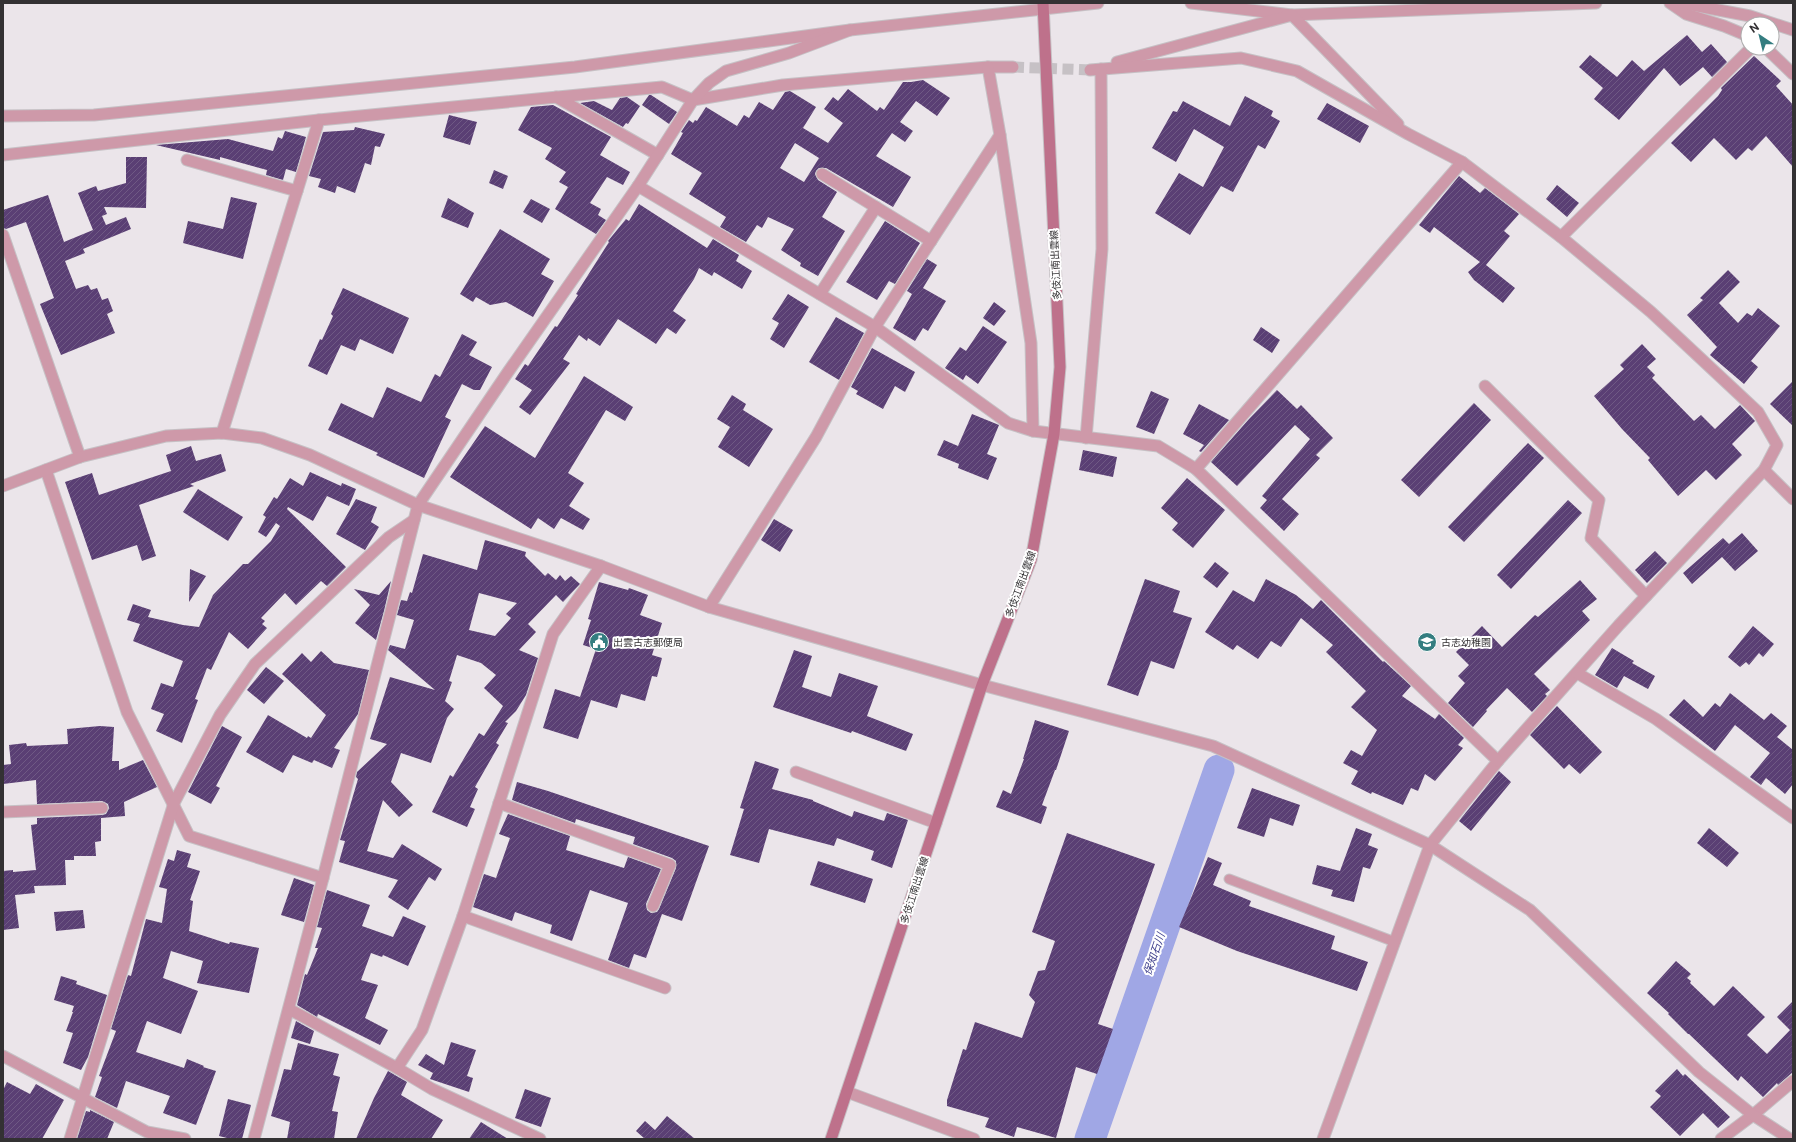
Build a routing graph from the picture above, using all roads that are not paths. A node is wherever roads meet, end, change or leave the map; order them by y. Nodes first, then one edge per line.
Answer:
1 (1098, 3) edge
2 (1191, 3) edge
3 (1596, 3) edge
4 (1670, 3) edge
5 (1682, 3) edge
6 (1043, 6) edge
7 (1292, 15) junction
8 (850, 30) junction
9 (1793, 30) edge
10 (1740, 33) edge
11 (1743, 56) edge
12 (1774, 56) edge
13 (988, 67) junction
14 (1014, 67) tunnel mouth
15 (1101, 69) junction
16 (1793, 74) edge
17 (556, 97) junction
18 (693, 100) junction
19 (3, 116) edge
20 (319, 120) junction
21 (1408, 134) junction
22 (1000, 135) junction
23 (3, 154) edge
24 (658, 155) junction
25 (187, 160) dead end
26 (1462, 162) junction
27 (822, 174) dead end
28 (638, 186) junction
29 (297, 191) junction
30 (876, 207) junction
31 (3, 235) edge
32 (1561, 237) junction
33 (931, 241) junction
34 (820, 294) junction
35 (875, 327) junction
36 (1484, 386) dead end
37 (1033, 431) junction
38 (222, 433) junction
39 (1054, 434) junction
40 (1086, 438) junction
41 (80, 457) junction
42 (1196, 469) junction
43 (46, 470) junction
44 (1764, 470) junction
45 (3, 486) edge
46 (1793, 499) edge
47 (418, 505) junction
48 (414, 520) junction
49 (601, 566) junction
50 (1646, 596) junction
51 (709, 607) junction
52 (1577, 673) junction
53 (982, 685) junction
54 (1498, 761) junction
55 (796, 772) dead end
56 (174, 803) junction
57 (499, 803) junction
58 (102, 808) dead end
59 (3, 812) edge
60 (1793, 818) edge
61 (936, 823) junction
62 (1430, 845) junction
63 (323, 878) junction
64 (1229, 879) dead end
65 (653, 906) dead end
66 (463, 916) junction
67 (1395, 942) junction
68 (664, 988) dead end
69 (289, 1009) junction
70 (3, 1056) edge
71 (397, 1068) junction
72 (1793, 1081) edge
73 (847, 1092) junction
74 (83, 1098) junction
75 (1753, 1115) junction
76 (70, 1139) edge
77 (185, 1139) edge
78 (254, 1139) edge
79 (540, 1139) edge
80 (831, 1139) edge
81 (974, 1139) edge
82 (1322, 1139) edge
83 (1720, 1139) edge
84 (1790, 1139) edge

1 - 6 street
2 - 7 street
3 - 7 street
4 - 10 street
5 - 9 street
6 - 8 street
6 - 39 main road, 多伎江南出雲線
7 - 15 street
7 - 21 street
8 - 18 street
8 - 19 street
11 - 32 street
12 - 16 street
13 - 14 street
13 - 18 street
13 - 22 street
15 - 21 street
15 - 40 street
17 - 18 street
17 - 20 street
17 - 24 street
18 - 24 street
20 - 23 street
20 - 29 street
21 - 26 street
22 - 33 street
22 - 37 street
24 - 28 street
25 - 29 street
26 - 32 street
26 - 42 street
27 - 30 street
28 - 34 street
28 - 47 street
29 - 38 street
30 - 33 street
30 - 34 street
31 - 41 street
32 - 44 street
33 - 35 street
34 - 35 street
35 - 37 street
35 - 51 street
36 - 50 street
37 - 39 street
38 - 41 street
38 - 47 street
39 - 40 street
39 - 53 main road, 多伎江南出雲線
40 - 42 street
41 - 43 street
42 - 54 street
43 - 45 street
43 - 56 street
44 - 46 street
44 - 50 street
47 - 48 street
47 - 49 street
48 - 56 street
48 - 63 street
49 - 51 street
49 - 57 street
50 - 52 street
51 - 53 street
52 - 54 street
52 - 60 street
53 - 61 main road, 多伎江南出雲線
53 - 62 street
54 - 62 street
55 - 61 street
56 - 63 street
56 - 74 street
57 - 65 street
57 - 66 street
58 - 59 street
61 - 73 main road, 多伎江南出雲線
62 - 67 street
62 - 75 street
63 - 69 street
64 - 67 lane
66 - 68 street
66 - 71 street
67 - 82 street
69 - 71 street
69 - 78 street
70 - 74 street
71 - 79 street
72 - 75 street
73 - 80 main road, 多伎江南出雲線
73 - 81 street
74 - 76 street
74 - 77 street
75 - 83 street
75 - 84 street

